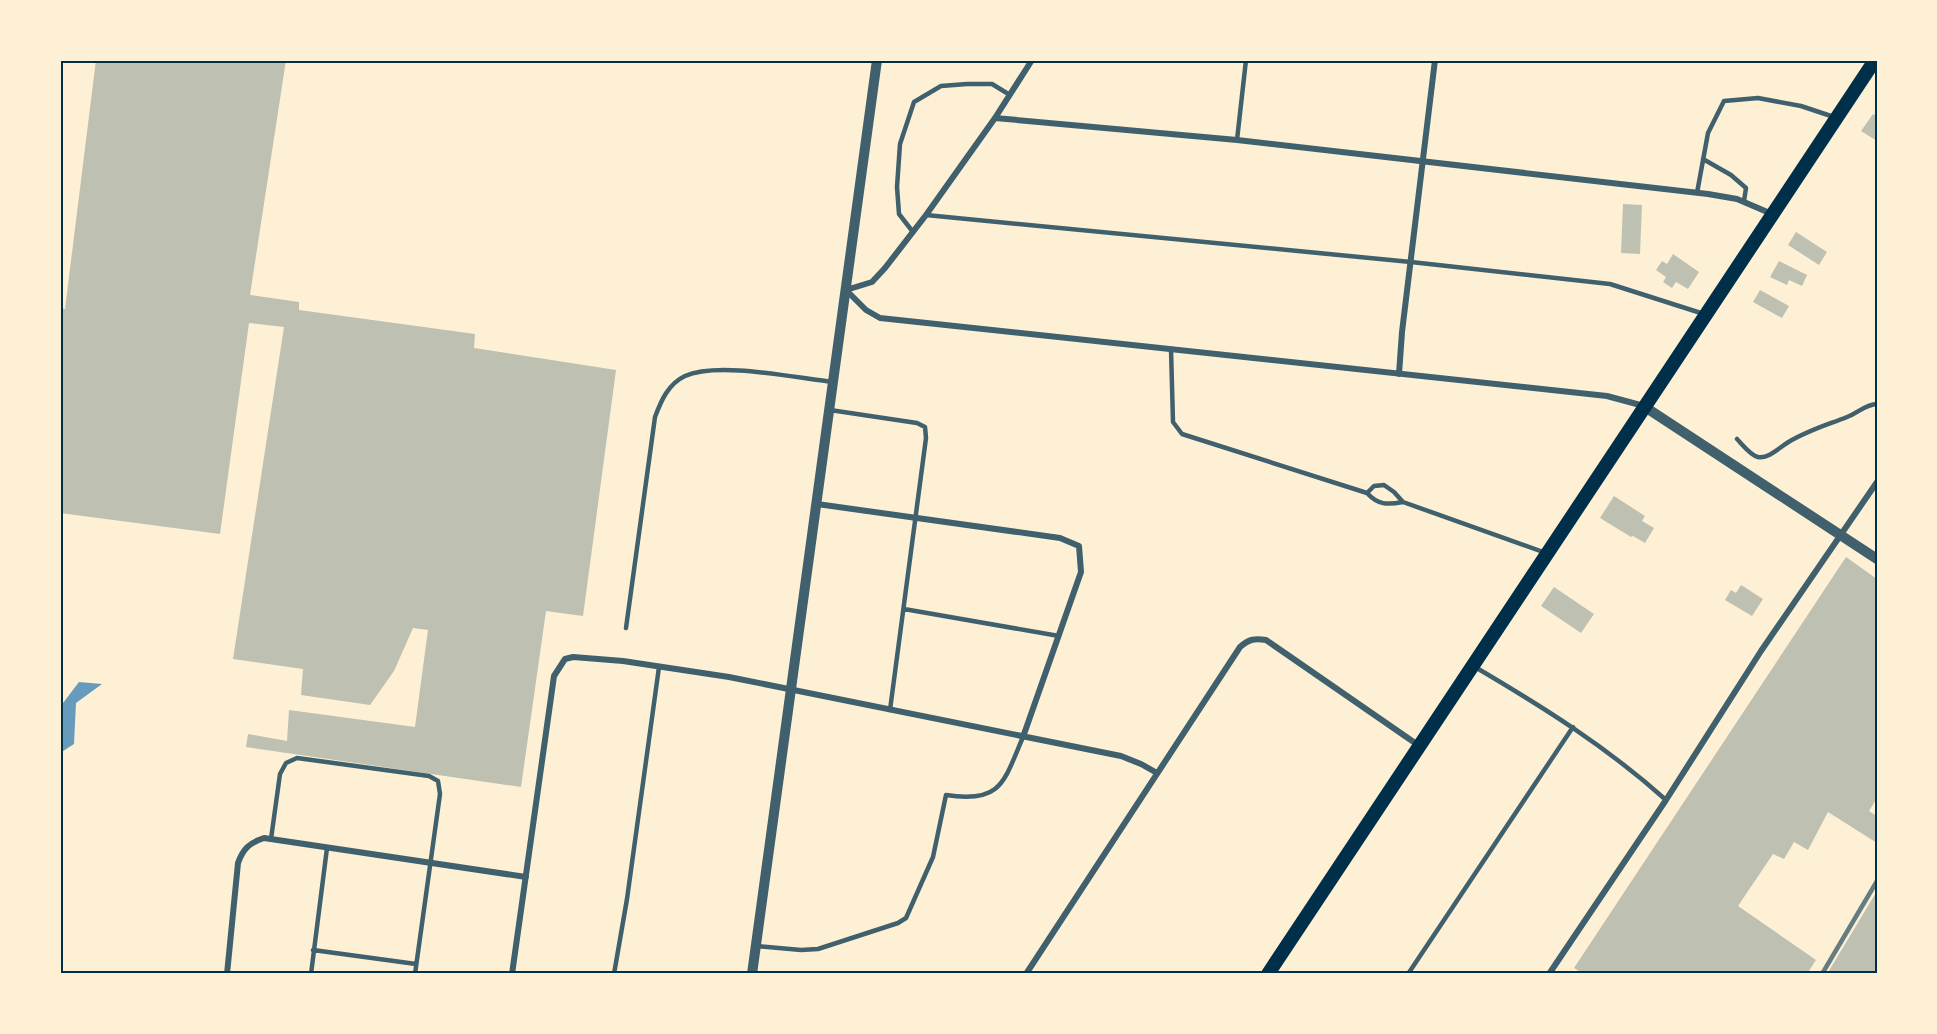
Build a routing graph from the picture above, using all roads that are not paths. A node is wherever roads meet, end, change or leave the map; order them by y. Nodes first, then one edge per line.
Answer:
1 (877, 60) edge
2 (1032, 60) edge
3 (1246, 60) edge
4 (1435, 60) edge
5 (1875, 60) edge
6 (1010, 95) junction
7 (995, 118) junction
8 (1837, 118) junction
9 (1236, 140) junction
10 (1703, 159) junction
11 (1424, 163) junction
12 (1697, 193) junction
13 (1744, 201) junction
14 (1772, 214) junction
15 (926, 215) junction
16 (913, 232) junction
17 (1411, 262) junction
18 (846, 290) junction
19 (1706, 315) junction
20 (1172, 348) junction
21 (1399, 374) junction
22 (834, 382) junction
23 (1877, 404) edge
24 (1645, 407) junction
25 (830, 410) junction
26 (1737, 439) dead end
27 (1877, 482) edge
28 (1367, 493) junction
29 (1403, 502) junction
30 (817, 504) junction
31 (916, 518) junction
32 (1842, 535) junction
33 (1546, 553) junction
34 (1877, 559) edge
35 (904, 609) junction
36 (626, 628) dead end
37 (1059, 636) junction
38 (1473, 666) junction
39 (659, 667) junction
40 (790, 690) junction
41 (890, 710) junction
42 (1573, 727) junction
43 (1023, 737) junction
44 (1419, 746) junction
45 (1158, 773) junction
46 (1666, 800) junction
47 (272, 839) junction
48 (327, 848) junction
49 (430, 863) junction
50 (526, 878) junction
51 (757, 946) junction
52 (313, 950) junction
53 (416, 964) junction
54 (227, 974) edge
55 (310, 974) edge
56 (415, 974) edge
57 (512, 974) edge
58 (614, 974) edge
59 (752, 974) edge
60 (1026, 974) edge
61 (1268, 974) edge
62 (1408, 974) edge
63 (1549, 974) edge

1 - 18 street
2 - 6 street
3 - 9 lane
4 - 11 street
5 - 8 main road
6 - 7 street
6 - 16 lane
7 - 9 street
7 - 15 street
8 - 10 lane
8 - 14 main road
9 - 11 street
10 - 12 lane
10 - 13 lane
11 - 12 street
11 - 17 street
12 - 13 street
13 - 14 street
14 - 19 main road
15 - 16 street
15 - 17 lane
16 - 18 street
17 - 19 lane
17 - 21 street
18 - 20 street
18 - 22 street
19 - 24 main road
20 - 21 street
20 - 28 lane
21 - 24 street
22 - 25 street
22 - 36 lane
23 - 26 lane
24 - 32 street
24 - 33 main road
25 - 30 street
25 - 31 lane
27 - 32 street
28 - 29 lane
28 - 29 lane
29 - 33 lane
30 - 31 street
30 - 40 street
31 - 35 lane
31 - 37 street
32 - 34 street
32 - 46 street
33 - 38 main road
35 - 37 lane
35 - 41 lane
37 - 43 street
38 - 42 lane
38 - 44 main road
39 - 40 street
39 - 50 street
39 - 58 lane
40 - 41 street
40 - 51 street
41 - 43 street
42 - 46 lane
42 - 62 lane
43 - 45 street
43 - 51 lane
44 - 45 street
44 - 61 main road
45 - 60 street
46 - 63 street
47 - 48 street
47 - 49 lane
47 - 54 street
48 - 49 street
48 - 52 lane
49 - 50 street
49 - 53 lane
50 - 57 street
51 - 59 street
52 - 53 lane
52 - 55 lane
53 - 56 lane

